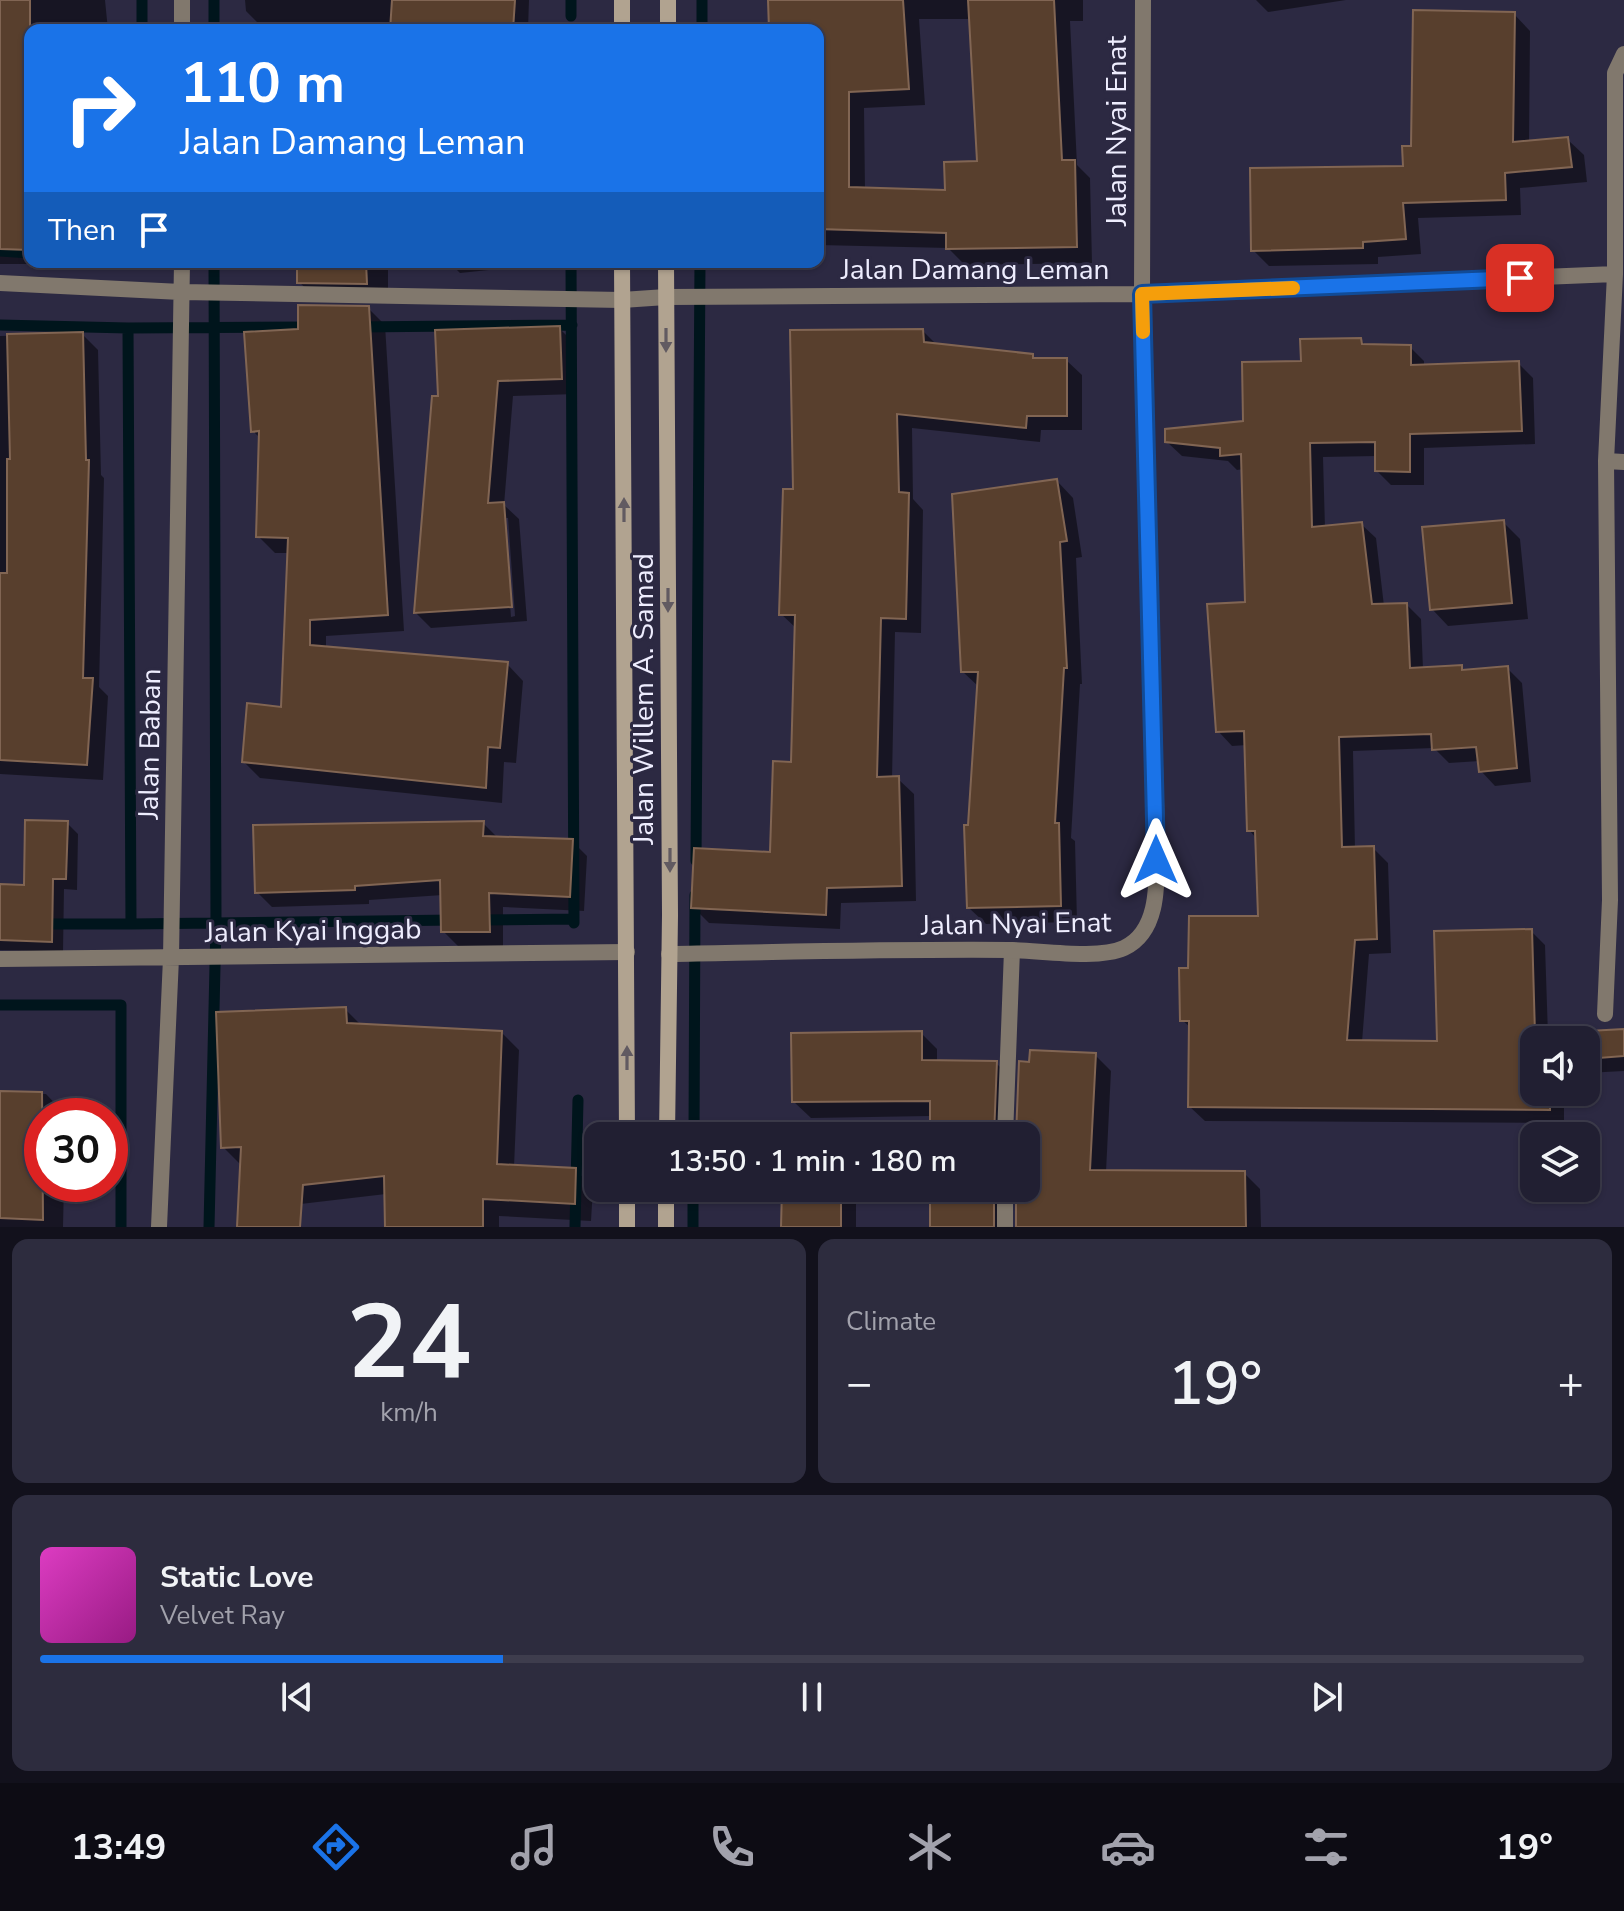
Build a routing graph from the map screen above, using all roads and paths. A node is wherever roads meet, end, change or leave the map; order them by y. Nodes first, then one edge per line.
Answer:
1 (182, 0) edge
2 (622, 0) edge
3 (668, 0) edge
4 (1143, 0) edge
5 (182, 24) edge
6 (622, 24) edge
7 (668, 24) edge
8 (1624, 54) edge
9 (622, 268) edge
10 (666, 268) edge
11 (1615, 274) junction
12 (181, 277) edge
13 (0, 283) edge
14 (1142, 294) junction
15 (666, 297) junction
16 (622, 300) junction
17 (1606, 461) junction
18 (1624, 462) edge
19 (1012, 950) junction
20 (627, 952) junction
21 (669, 954) junction
22 (171, 958) junction
23 (0, 959) edge
24 (1605, 1014) dead end
25 (627, 1122) edge
26 (667, 1122) edge
27 (1006, 1122) edge
28 (627, 1202) edge
29 (666, 1202) edge
30 (1005, 1202) edge
31 (159, 1227) edge
32 (627, 1227) edge
33 (666, 1227) edge
34 (1005, 1227) edge

1 - 5 street
2 - 6 main road
3 - 7 main road
4 - 14 street, Jalan Nyai Enat
8 - 11 street
9 - 16 main road, Jalan Willem A. Samad
10 - 15 main road, Jalan Willem A. Samad
11 - 14 street, Jalan Damang Leman
11 - 17 street
12 - 13 street, Jalan Damang Leman
12 - 16 street, Jalan Damang Leman
12 - 22 street, Jalan Baban
14 - 15 street, Jalan Damang Leman
14 - 19 street, Jalan Nyai Enat
15 - 16 street, Jalan Damang Leman
15 -> 21 main road, Jalan Willem A. Samad
20 -> 16 main road, Jalan Willem A. Samad
17 - 18 street
17 - 24 street
19 - 21 street, Jalan Nyai Enat
19 - 27 street
20 - 22 street, Jalan Kyai Inggab
25 -> 20 main road, Jalan Willem A. Samad
21 - 26 main road, Jalan Willem A. Samad
22 - 23 street, Jalan Kyai Inggab
22 - 31 street, Jalan Baban
28 - 32 main road
29 - 33 main road
30 - 34 street

